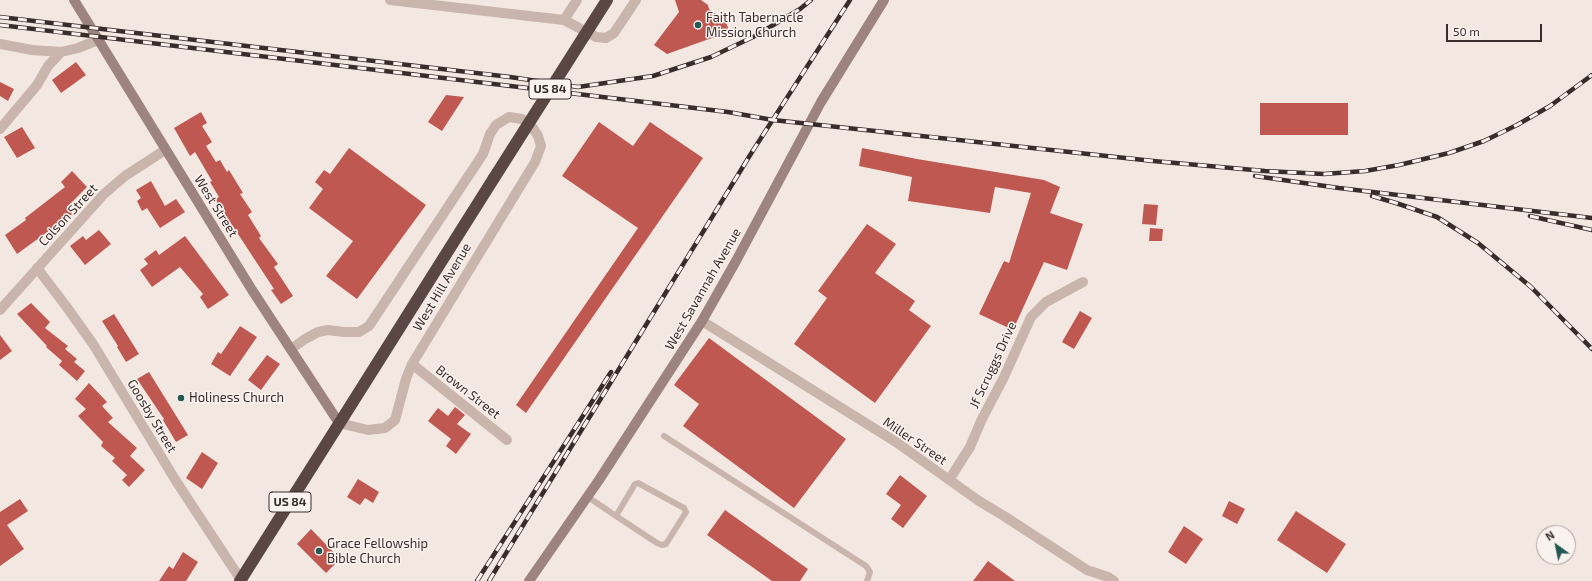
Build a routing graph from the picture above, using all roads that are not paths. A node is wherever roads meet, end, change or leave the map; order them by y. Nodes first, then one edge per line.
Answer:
1 (75, 0) edge
2 (390, 0) edge
3 (577, 0) edge
4 (607, 0) edge
5 (636, 0) edge
6 (883, 0) edge
7 (564, 20) junction
8 (98, 40) junction
9 (0, 44) edge
10 (61, 52) junction
11 (0, 129) edge
12 (166, 150) junction
13 (37, 268) junction
14 (1083, 282) dead end
15 (0, 310) edge
16 (702, 321) junction
17 (291, 349) junction
18 (412, 364) junction
19 (339, 423) junction
20 (664, 436) dead end
21 (507, 440) dead end
22 (949, 480) junction
23 (588, 497) junction
24 (616, 516) junction
25 (241, 580) edge
26 (530, 581) edge
27 (867, 581) edge
28 (1114, 581) edge

1 - 8 street, West Street
2 - 7 street
3 - 7 street
4 - 19 highway, West Hill Avenue / US 84, bridge
5 - 7 street
6 - 16 street, West Savannah Avenue
8 - 10 street
8 - 12 street, West Street
9 - 10 street
10 - 11 street
12 - 13 street, Colson Street
12 - 17 street, West Street
13 - 15 street, Colson Street
13 - 25 street, Goosby Street
14 - 22 street, Jf Scruggs Drive
16 - 22 street, Miller Street
16 - 23 street, West Savannah Avenue
17 - 18 street, West Hill Avenue
17 - 19 street, West Street
18 - 19 street, West Hill Avenue
18 - 21 street, Brown Street
19 - 25 highway, West Hill Avenue / US 84
20 - 27 lane
22 - 28 street, Miller Street
23 - 24 lane
23 - 26 street, West Savannah Avenue
24 - 24 lane

